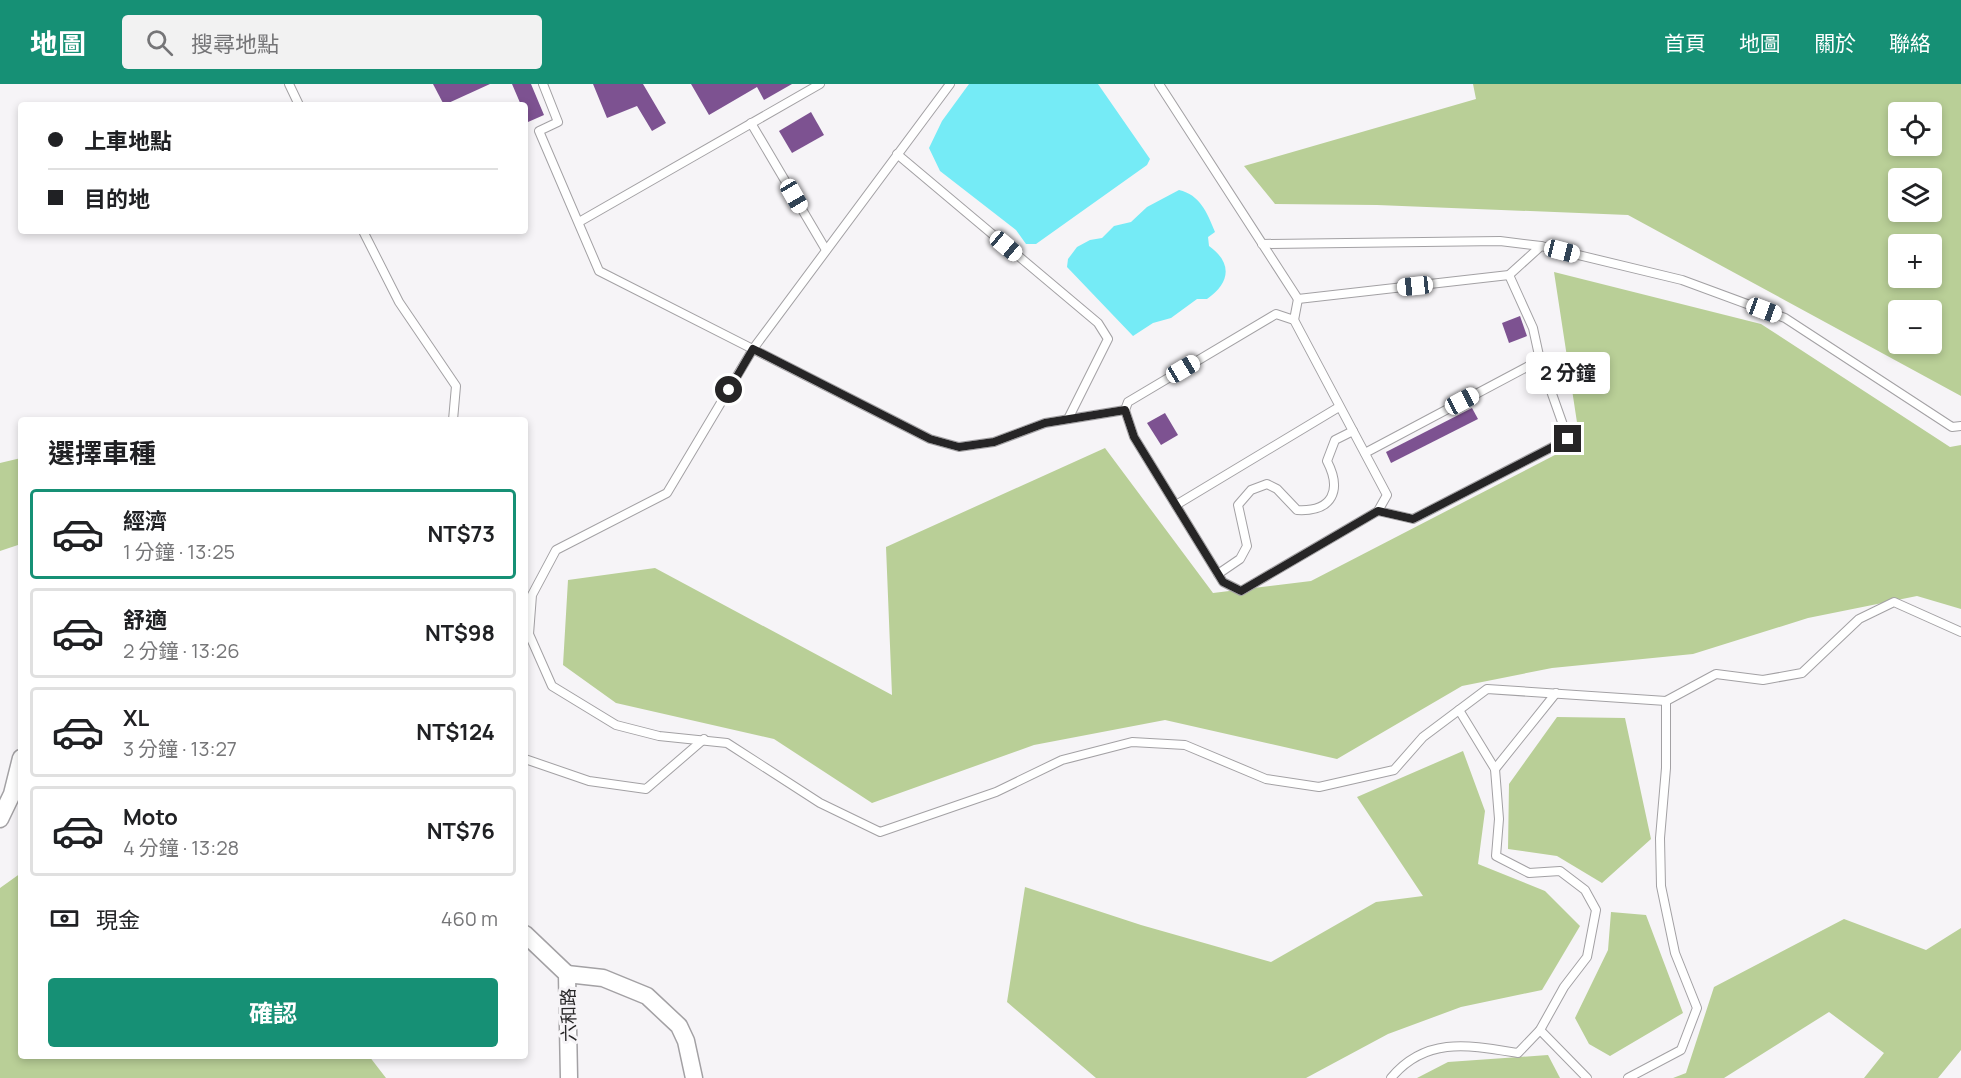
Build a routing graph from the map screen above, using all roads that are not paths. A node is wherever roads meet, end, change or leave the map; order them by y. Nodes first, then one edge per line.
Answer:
1 (289, 84) edge
2 (543, 84) edge
3 (820, 84) edge
4 (950, 84) edge
5 (1159, 84) edge
6 (298, 102) edge
7 (752, 123) junction
8 (897, 154) junction
9 (579, 222) junction
10 (365, 234) edge
11 (1262, 244) junction
12 (1541, 246) junction
13 (826, 250) junction
14 (1509, 275) junction
15 (1298, 299) junction
16 (1294, 320) junction
17 (753, 349) junction
18 (1540, 360) junction
19 (1339, 407) junction
20 (1125, 410) junction
21 (453, 417) edge
22 (1068, 419) junction
23 (1961, 426) edge
24 (1353, 431) junction
25 (1365, 453) junction
26 (1176, 505) junction
27 (1378, 511) junction
28 (1218, 574) junction
29 (1961, 632) edge
30 (1556, 693) junction
31 (1666, 701) junction
32 (1459, 710) junction
33 (704, 739) junction
34 (528, 760) edge
35 (1495, 769) junction
36 (18, 770) edge
37 (0, 819) edge
38 (528, 937) edge
39 (567, 974) junction
40 (1540, 1030) junction
41 (569, 1078) edge
42 (694, 1078) edge
43 (1391, 1078) edge
44 (1587, 1078) edge
45 (1628, 1078) edge

1 - 6 lane
2 - 9 lane
3 - 7 lane
4 - 8 lane
5 - 11 lane
7 - 9 lane
7 - 13 lane
8 - 13 lane
8 - 22 lane
9 - 17 lane
10 - 21 lane
11 - 12 lane
11 - 15 lane
12 - 14 lane
12 - 23 lane
13 - 17 lane
14 - 15 lane
14 - 18 lane
15 - 16 lane
16 - 19 lane
16 - 20 lane
17 - 22 lane
17 - 33 lane
18 - 25 lane
18 - 27 lane
19 - 24 lane
19 - 26 lane
20 - 22 lane
20 - 26 lane
24 - 25 lane
24 - 28 lane
25 - 27 lane
26 - 28 lane
27 - 28 lane
29 - 31 lane
30 - 31 lane
30 - 32 lane
30 - 35 lane
31 - 45 lane
32 - 33 lane
32 - 35 lane
33 - 34 lane
35 - 40 lane
36 - 37 street
38 - 39 street, 六和路
39 - 41 street, 六和路
39 - 42 street
40 - 43 lane
40 - 44 lane

